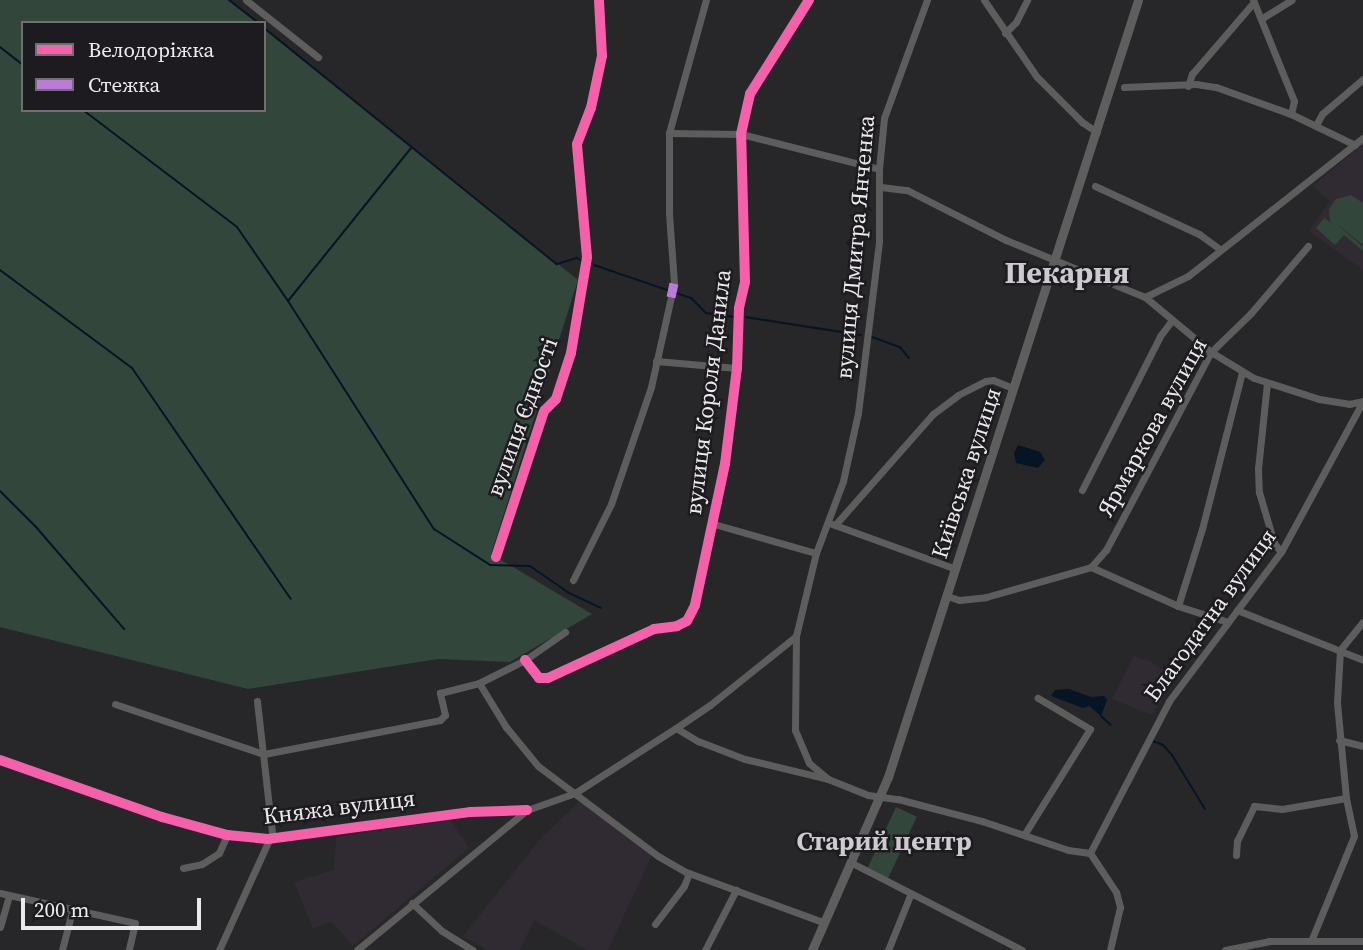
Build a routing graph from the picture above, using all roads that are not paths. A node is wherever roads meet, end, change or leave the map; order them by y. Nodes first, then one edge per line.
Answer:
1 (246, 0) edge
2 (599, 0) edge
3 (706, 0) edge
4 (809, 0) edge
5 (927, 0) edge
6 (984, 0) edge
7 (1027, 0) edge
8 (1138, 0) edge
9 (1292, 0) edge
10 (1254, 1) edge
11 (1261, 19) junction
12 (1005, 33) junction
13 (318, 57) dead end
14 (1363, 79) edge
15 (1188, 86) junction
16 (1124, 87) dead end
17 (1291, 114) junction
18 (1316, 125) junction
19 (1097, 132) junction
20 (669, 133) junction
21 (741, 134) junction
22 (1363, 138) edge
23 (1355, 145) junction
24 (879, 169) junction
25 (1096, 186) dead end
26 (881, 187) junction
27 (1308, 246) dead end
28 (1220, 249) junction
29 (1053, 260) junction
30 (674, 283) dead end
31 (671, 297) dead end
32 (1145, 297) junction
33 (1172, 320) junction
34 (1211, 352) junction
35 (656, 361) junction
36 (737, 368) junction
37 (1242, 372) junction
38 (1267, 383) junction
39 (1013, 388) junction
40 (1363, 401) edge
41 (1082, 490) dead end
42 (714, 524) junction
43 (831, 524) junction
44 (1281, 552) junction
45 (816, 553) junction
46 (496, 557) dead end
47 (1091, 567) junction
48 (956, 569) junction
49 (573, 580) dead end
50 (947, 596) junction
51 (1178, 606) junction
52 (1237, 610) junction
53 (1227, 622) junction
54 (1363, 622) edge
55 (565, 632) dead end
56 (796, 636) junction
57 (1340, 650) junction
58 (525, 660) junction
59 (1363, 660) edge
60 (479, 683) junction
61 (1038, 698) dead end
62 (257, 701) dead end
63 (115, 704) dead end
64 (677, 728) junction
65 (1339, 740) junction
66 (1363, 746) edge
67 (804, 751) junction
68 (264, 754) junction
69 (0, 760) edge
70 (792, 771) junction
71 (828, 779) junction
72 (575, 793) junction
73 (880, 797) junction
74 (1346, 797) junction
75 (527, 810) junction
76 (227, 835) junction
77 (1024, 835) junction
78 (1354, 836) junction
79 (268, 839) junction
80 (1363, 839) edge
81 (1090, 853) junction
82 (1236, 855) dead end
83 (852, 863) junction
84 (183, 869) dead end
85 (689, 873) junction
86 (736, 890) junction
87 (911, 893) junction
88 (4, 894) edge
89 (411, 903) junction
90 (72, 911) junction
91 (825, 923) junction
92 (655, 925) dead end
93 (0, 927) edge
94 (1311, 941) junction
95 (1363, 941) edge
96 (62, 950) edge
97 (128, 950) edge
98 (219, 950) edge
99 (356, 950) edge
100 (472, 950) edge
101 (705, 950) edge
102 (812, 950) edge
103 (888, 950) edge
104 (1022, 950) edge
105 (1110, 950) edge
106 (1225, 950) edge

1 - 13 street
2 - 46 street, вулиця Єдності
3 - 20 street
4 - 21 street, вулиця Короля Данила
5 - 24 street, вулиця Дмитра Янченка
6 - 12 street
7 - 12 street
8 - 19 main road, Київська вулиця
9 - 11 street
10 - 11 street
10 - 15 street
11 - 17 street
12 - 19 street
14 - 18 street
15 - 16 street
15 - 17 street
17 - 18 street
18 - 23 street
19 - 29 main road, Київська вулиця
20 - 21 street
20 - 30 street
21 - 24 street
21 - 36 street, вулиця Короля Данила
22 - 23 street
23 - 28 street
24 - 26 street, вулиця Дмитра Янченка
25 - 28 street
26 - 29 street
26 - 43 street, вулиця Дмитра Янченка
27 - 34 street, Ярмаркова вулиця
28 - 32 street
29 - 32 street
29 - 39 main road, Київська вулиця
31 - 35 street
32 - 33 street
33 - 34 street
33 - 41 street
34 - 37 street
34 - 47 street, Ярмаркова вулиця
35 - 36 street
35 - 49 street
36 - 42 street, вулиця Короля Данила
37 - 38 street
37 - 51 street
38 - 40 street
38 - 44 street
39 - 43 street
39 - 48 main road, Київська вулиця
40 - 44 street, Благодатна вулиця
42 - 45 street
42 - 58 street, вулиця Короля Данила
43 - 45 street, вулиця Дмитра Янченка
43 - 48 street
44 - 52 street, Благодатна вулиця
45 - 56 street, вулиця Дмитра Янченка
47 - 50 street
47 - 51 street
48 - 50 main road, Київська вулиця
50 - 73 main road, Київська вулиця
51 - 53 street
52 - 53 street, Благодатна вулиця
52 - 57 street
53 - 81 street, Благодатна вулиця
54 - 57 street
55 - 58 street
56 - 64 street
56 - 67 street, вулиця Дмитра Янченка
57 - 59 street
57 - 65 street
58 - 60 street
60 - 68 street
60 - 72 street
61 - 77 street
62 - 68 street
63 - 68 street
64 - 70 street
64 - 72 street
65 - 66 street
65 - 74 street
67 - 70 street
67 - 71 street, вулиця Дмитра Янченка
68 - 79 street
69 - 76 street, Княжа вулиця
70 - 71 street
71 - 73 street
72 - 75 street
72 - 85 street
73 - 77 street
73 - 83 main road, Київська вулиця
74 - 78 street
74 - 82 street
75 - 79 street, Княжа вулиця
75 - 89 street
76 - 79 street, Княжа вулиця
76 - 84 street
77 - 81 street
78 - 80 street
78 - 94 street
79 - 98 street
81 - 105 street
83 - 87 street
83 - 91 main road, Київська вулиця
85 - 86 street
85 - 92 street
86 - 91 street
86 - 101 street
87 - 103 street
87 - 104 street
88 - 90 street
88 - 93 street
89 - 99 street
89 - 100 street
90 - 96 street
90 - 97 street
91 - 102 main road, Київська вулиця
94 - 95 street
94 - 106 street

